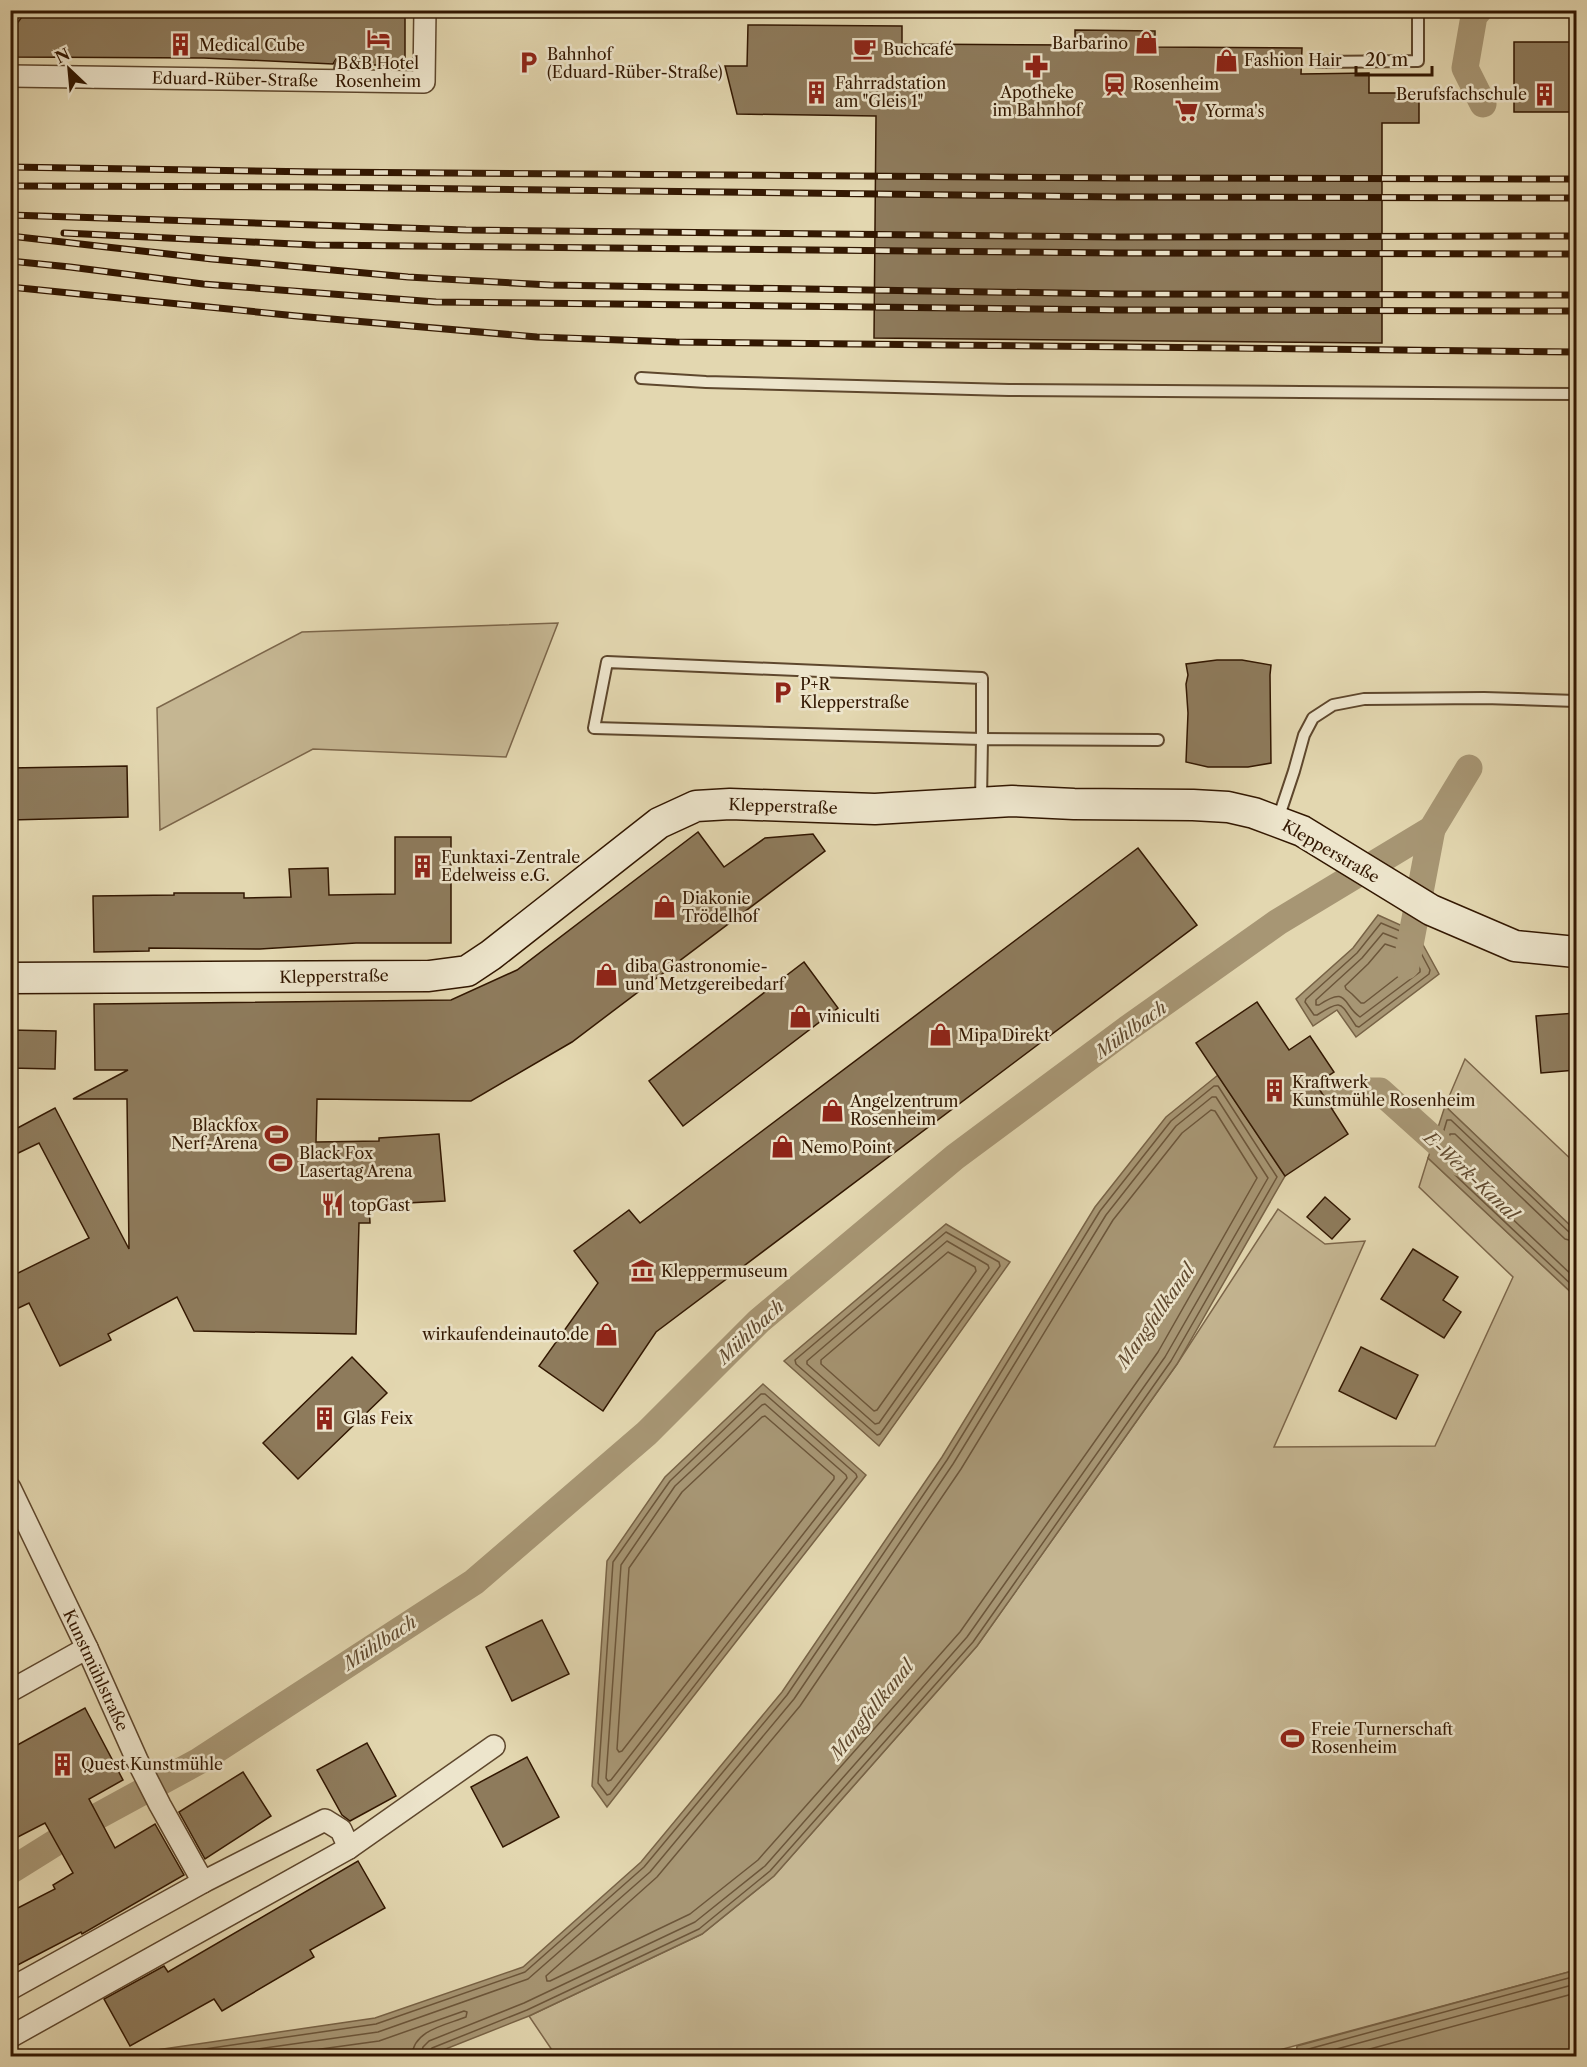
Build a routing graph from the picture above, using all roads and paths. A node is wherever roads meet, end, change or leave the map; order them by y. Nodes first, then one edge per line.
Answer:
1 (424, 10) edge
2 (1418, 10) edge
3 (1318, 62) dead end
4 (10, 76) edge
5 (641, 378) dead end
6 (1576, 394) edge
7 (1576, 701) edge
8 (982, 740) junction
9 (1158, 740) dead end
10 (981, 803) junction
11 (1277, 820) junction
12 (1576, 952) edge
13 (10, 978) edge
14 (10, 1488) edge
15 (87, 1648) junction
16 (10, 1691) edge
17 (494, 1746) dead end
18 (349, 1848) junction
19 (203, 1882) junction
20 (10, 1989) edge
21 (10, 2037) edge

1 - 4 street, Eduard-Rüber-Straße
2 - 3 lane
5 - 6 lane
7 - 11 lane
8 - 8 lane
8 - 9 lane
8 - 10 lane
10 - 11 street, Klepperstraße
10 - 13 street, Klepperstraße
11 - 12 street, Klepperstraße
14 - 15 street, Kunstmühlstraße
15 - 16 street
15 - 19 street, Kunstmühlstraße
17 - 18 street
18 - 19 street
18 - 21 street
19 - 20 street

